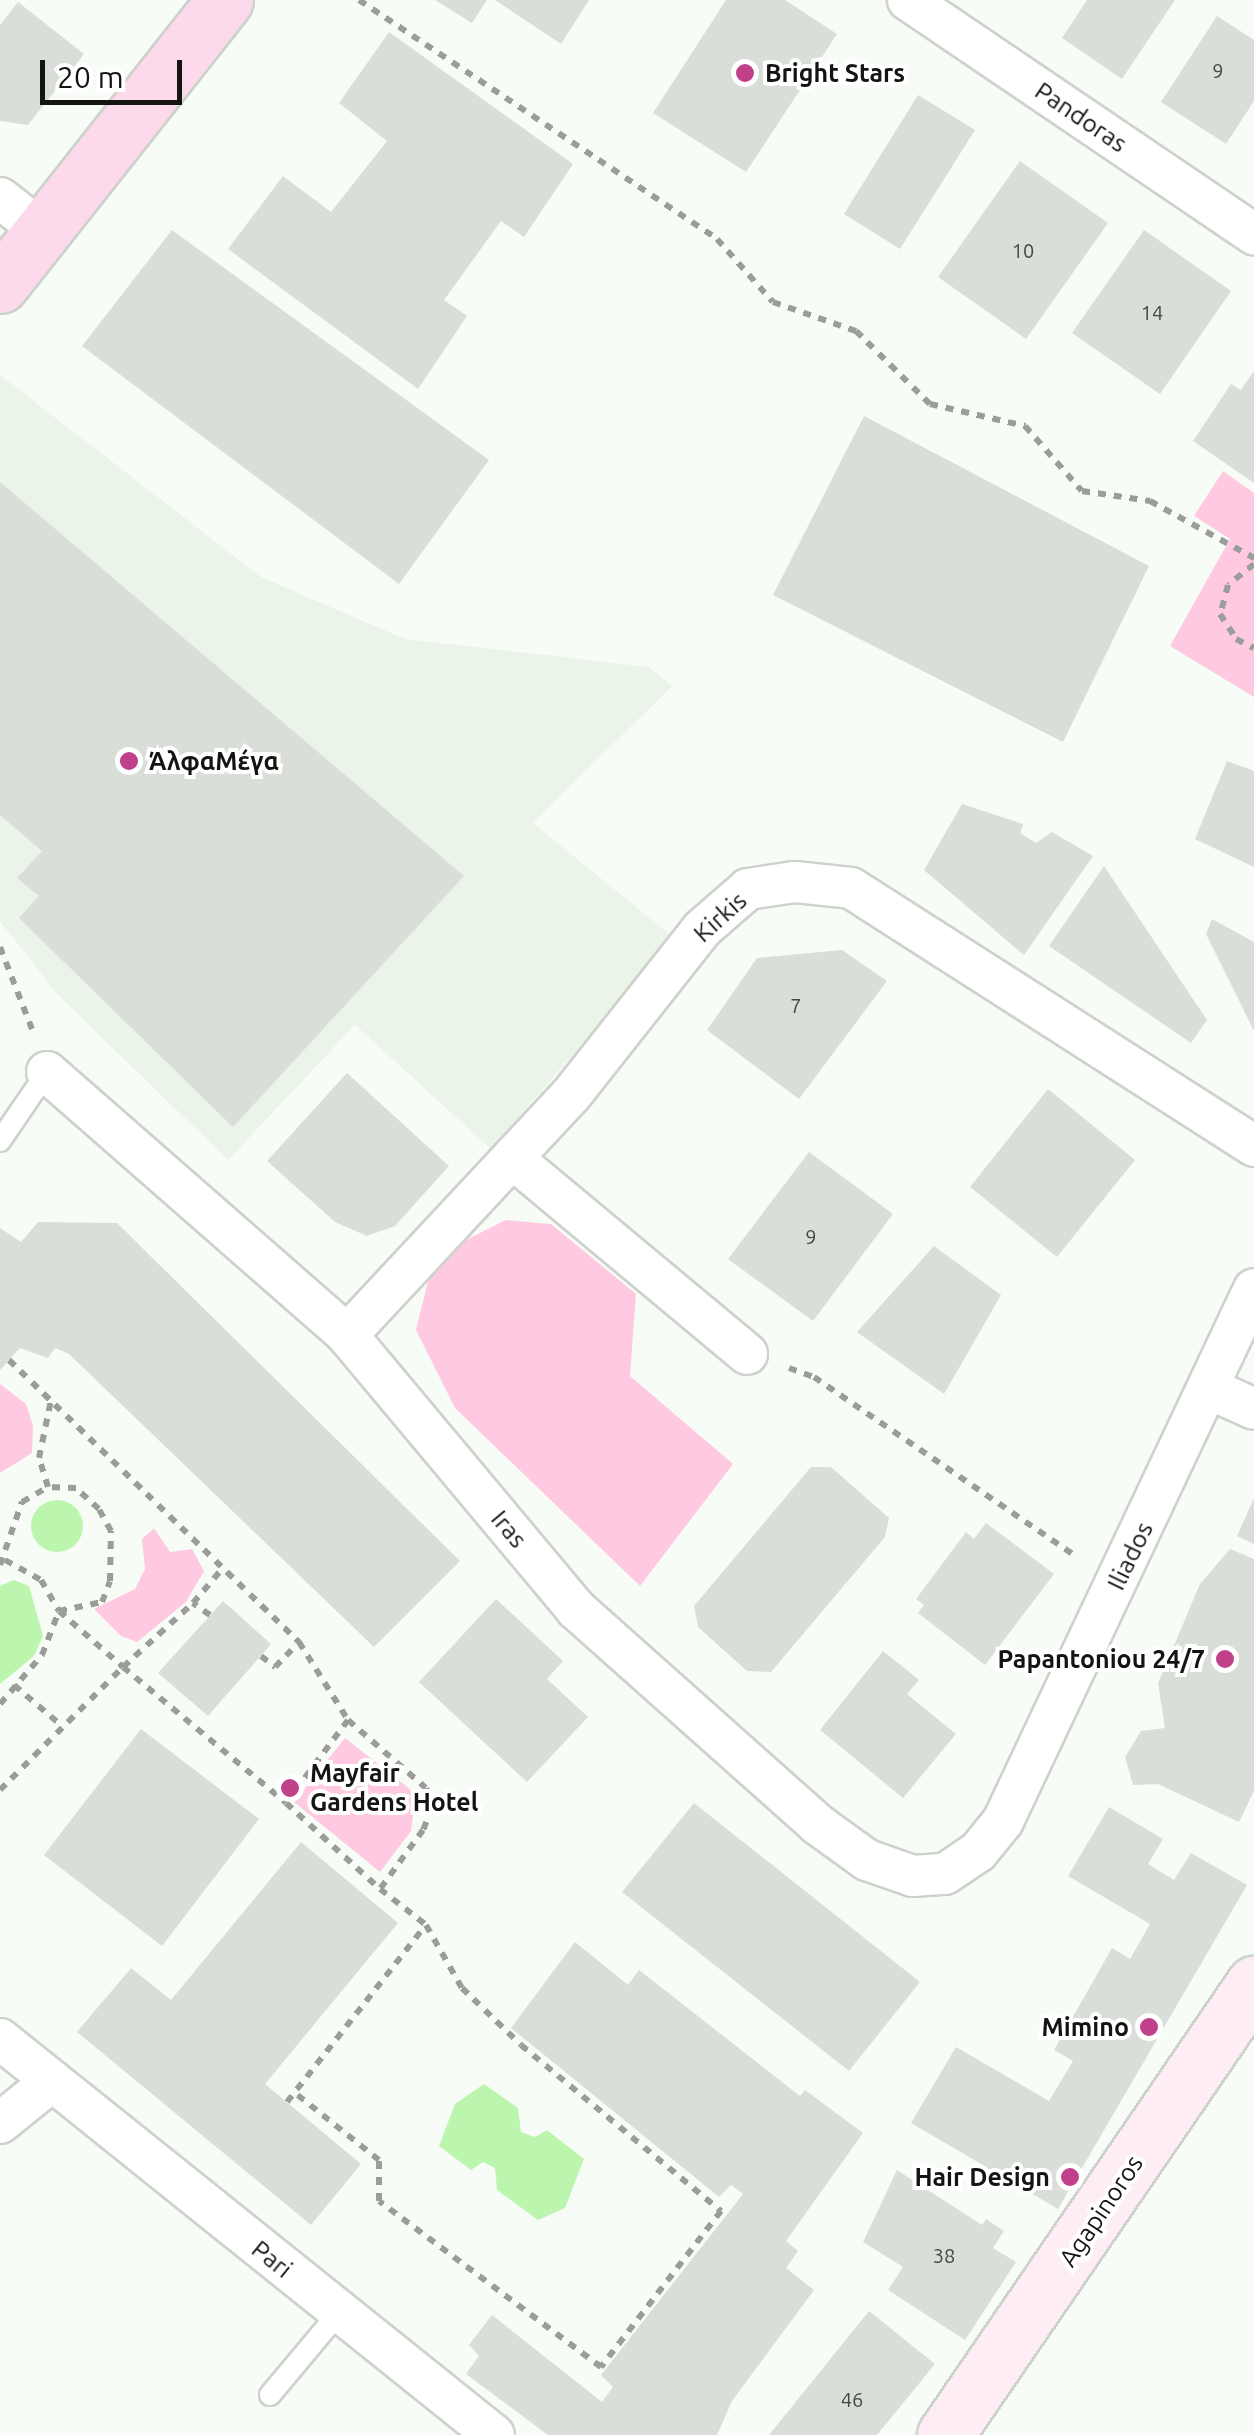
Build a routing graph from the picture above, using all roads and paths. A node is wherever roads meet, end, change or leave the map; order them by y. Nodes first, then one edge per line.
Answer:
1 (225, 0) edge
2 (359, 0) edge
3 (908, 0) edge
4 (0, 198) edge
5 (42, 232) junction
6 (1254, 234) edge
7 (0, 285) edge
8 (1254, 561) edge
9 (1254, 648) edge
10 (0, 947) edge
11 (48, 1072) junction
12 (0, 1141) edge
13 (1254, 1146) edge
14 (512, 1158) junction
15 (1254, 1289) edge
16 (347, 1336) junction
17 (747, 1354) joint
18 (8, 1360) dead end
19 (1210, 1389) junction
20 (51, 1399) junction
21 (1254, 1409) edge
22 (48, 1487) junction
23 (2, 1562) edge
24 (222, 1569) junction
25 (1116, 1585) junction
26 (194, 1604) junction
27 (59, 1612) junction
28 (210, 1615) dead end
29 (300, 1642) junction
30 (261, 1656) dead end
31 (124, 1667) junction
32 (14, 1685) junction
33 (0, 1704) edge
34 (348, 1720) junction
35 (61, 1725) junction
36 (0, 1790) edge
37 (286, 1802) junction
38 (1003, 1820) joint
39 (380, 1889) junction
40 (426, 1925) junction
41 (1254, 1984) edge
42 (0, 2039) edge
43 (52, 2082) junction
44 (294, 2093) junction
45 (288, 2102) dead end
46 (0, 2123) edge
47 (339, 2313) junction
48 (270, 2395) dead end
49 (494, 2435) edge
50 (944, 2435) edge

1 - 5 main road
2 - 8 path
3 - 6 street, Pandoras
4 - 5 street
5 - 7 main road
8 - 9 path
10 - 11 path
11 - 12 lane
11 - 16 street, Iras
13 - 14 street, Kirkis
14 - 16 street, Kirkis
14 - 17 street
15 - 19 street, Iliados
16 - 38 street, Iras
17 - 25 path
18 - 20 path
19 - 21 street
19 - 25 street, Iliados
20 - 22 path
20 - 24 path
22 - 23 path
22 - 27 path
23 - 27 path
24 - 26 path
24 - 29 path
25 - 38 street, Iliados
26 - 28 path
26 - 31 path
27 - 31 path
27 - 32 path
29 - 30 path
29 - 34 path
31 - 35 path
31 - 37 path
32 - 33 path
32 - 35 path
34 - 37 path
34 - 39 path
35 - 36 path
37 - 39 path
39 - 40 path
40 - 44 path
40 - 44 path
41 - 50 main road, Agapinoros
42 - 43 street, Pari
43 - 46 street
43 - 47 street, Pari
44 - 45 path
47 - 48 lane
47 - 49 street, Pari

